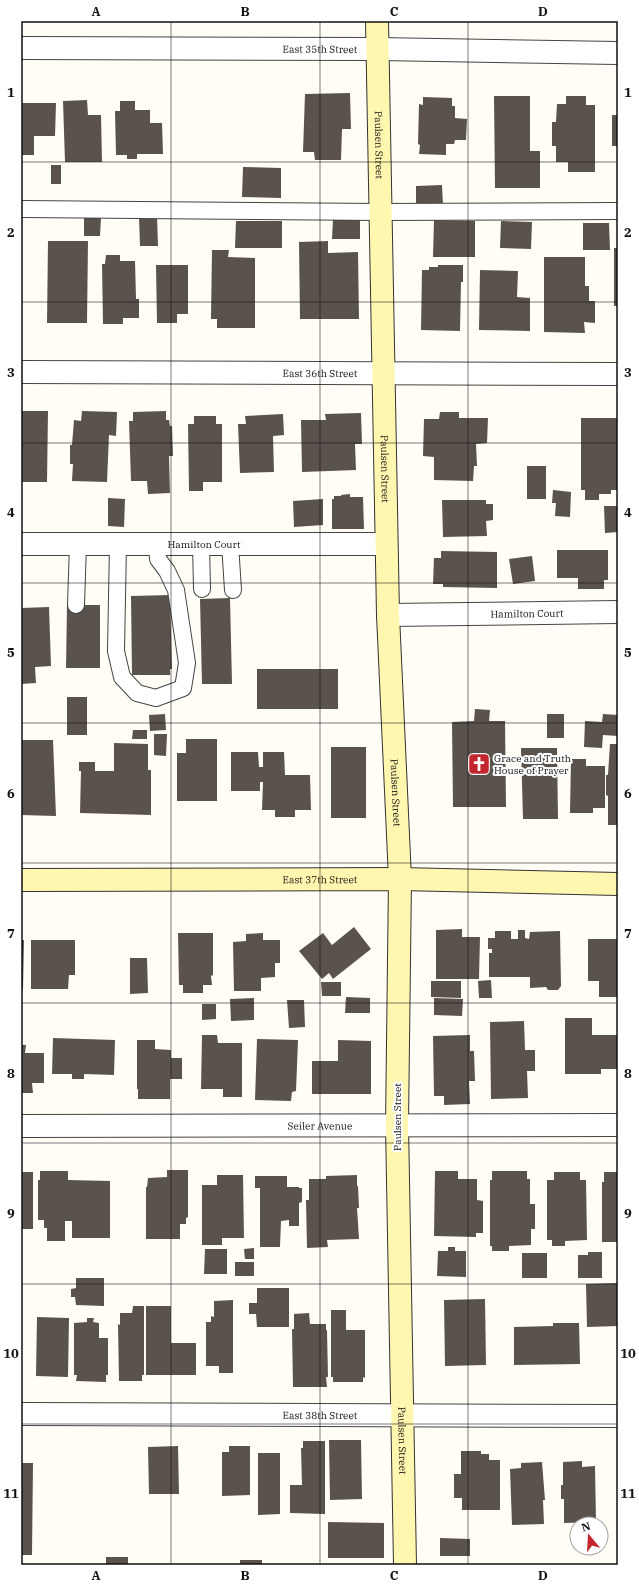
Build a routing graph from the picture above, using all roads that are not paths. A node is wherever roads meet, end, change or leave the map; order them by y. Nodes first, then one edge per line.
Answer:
1 (377, 21) edge
2 (21, 48) edge
3 (378, 50) junction
4 (618, 53) edge
5 (21, 209) edge
6 (618, 211) edge
7 (380, 212) junction
8 (21, 372) edge
9 (383, 373) junction
10 (618, 374) edge
11 (21, 544) edge
12 (78, 544) junction
13 (118, 544) junction
14 (157, 544) junction
15 (201, 544) junction
16 (230, 544) junction
17 (386, 544) junction
18 (202, 589) dead end
19 (233, 590) dead end
20 (76, 605) dead end
21 (618, 612) edge
22 (388, 615) junction
23 (400, 879) junction
24 (21, 880) edge
25 (618, 884) edge
26 (397, 1125) junction
27 (618, 1125) edge
28 (21, 1126) edge
29 (21, 1414) edge
30 (402, 1414) junction
31 (618, 1416) edge
32 (404, 1565) edge

1 - 3 street, Paulsen Street
2 - 3 street, East 35th Street
3 - 4 street, East 35th Street
3 - 7 street, Paulsen Street
5 - 7 lane
6 - 7 lane
7 - 9 street, Paulsen Street
8 - 9 street, East 36th Street
9 - 10 street, East 36th Street
9 - 17 street, Paulsen Street
11 - 12 street, Hamilton Court
12 - 13 street, Hamilton Court
12 - 20 lane
13 - 14 street, Hamilton Court
13 - 14 lane
14 - 15 street, Hamilton Court
15 - 16 street, Hamilton Court
15 - 18 lane
16 - 17 street, Hamilton Court
16 - 19 lane
17 - 22 street, Paulsen Street
21 - 22 street, Hamilton Court
22 - 23 street, Paulsen Street
23 - 24 street, East 37th Street
23 - 25 street, East 37th Street
23 - 26 street, Paulsen Street
26 - 27 street, Seiler Avenue
26 - 28 street, Seiler Avenue
26 - 30 street, Paulsen Street
29 - 30 street, East 38th Street
30 - 31 street, East 38th Street
30 - 32 street, Paulsen Street

